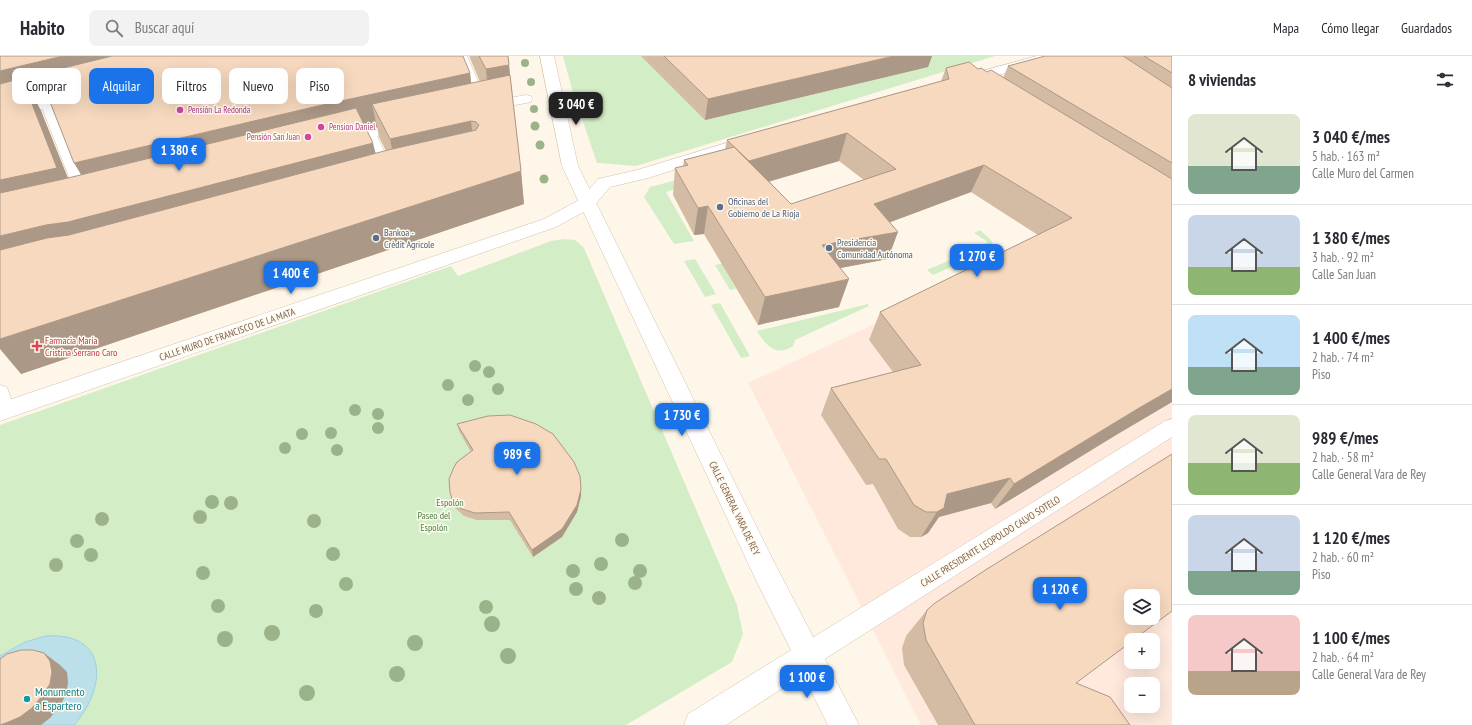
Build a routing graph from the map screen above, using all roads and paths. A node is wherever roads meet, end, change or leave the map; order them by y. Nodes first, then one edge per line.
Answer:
1 (461, 56) edge
2 (547, 56) edge
3 (1053, 56) edge
4 (965, 80) junction
5 (950, 84) edge
6 (978, 89) edge
7 (526, 99) dead end
8 (43, 104) edge
9 (47, 104) edge
10 (483, 107) junction
11 (468, 111) edge
12 (0, 115) edge
13 (414, 124) edge
14 (369, 134) junction
15 (770, 136) edge
16 (331, 144) edge
17 (391, 179) edge
18 (103, 201) edge
19 (587, 203) junction
20 (88, 205) junction
21 (73, 208) edge
22 (2, 405) edge
23 (1172, 427) edge
24 (808, 655) junction
25 (699, 725) edge
26 (844, 725) edge

1 - 10 street
2 - 19 street, CALLE GENERAL VARA DE REY
3 - 4 street
4 - 5 street
4 - 6 street
7 - 10 street
8 - 12 street
9 - 20 street
10 - 11 street
13 - 14 street
14 - 16 street
14 - 17 street
15 - 19 street
18 - 20 street
19 - 22 street, CALLE MURO DE FRANCISCO DE LA MATA
19 - 24 street, CALLE GENERAL VARA DE REY
20 - 21 street
23 - 24 street, CALLE PRESIDENTE LEOPOLDO CALVO SOTELO
24 - 25 street
24 - 26 street, CALLE GENERAL VARA DE REY

